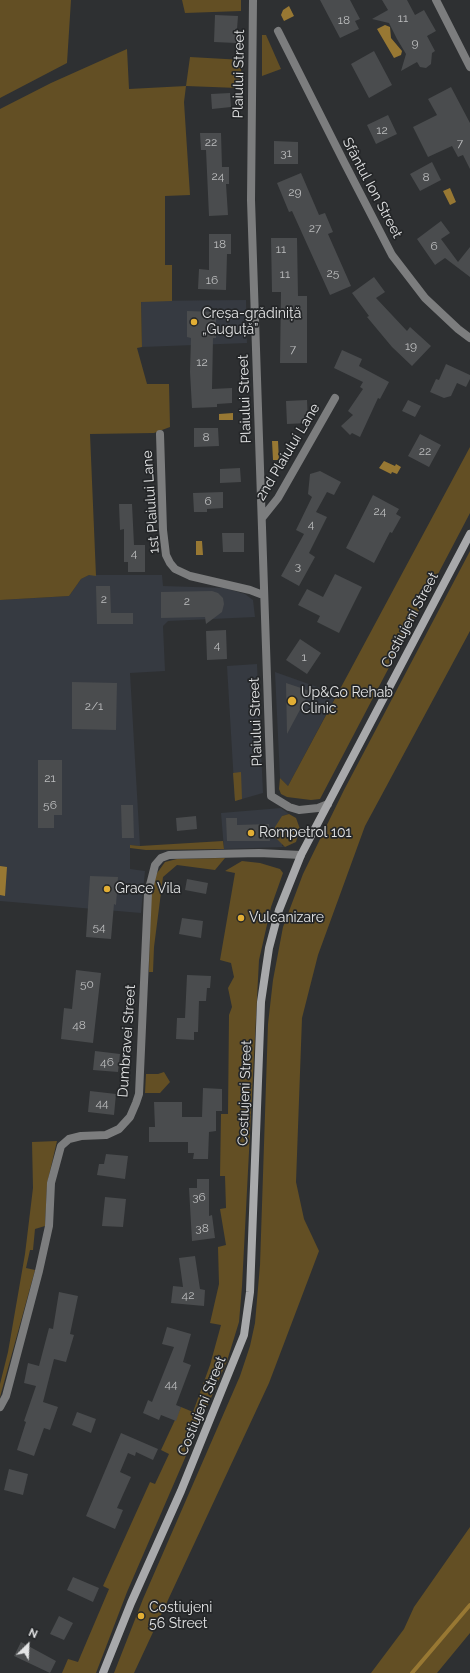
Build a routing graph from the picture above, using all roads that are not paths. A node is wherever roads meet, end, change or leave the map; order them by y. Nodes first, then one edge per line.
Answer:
1 (253, 0) edge
2 (436, 0) edge
3 (278, 31) dead end
4 (470, 67) edge
5 (470, 338) edge
6 (335, 398) dead end
7 (160, 434) dead end
8 (262, 518) junction
9 (470, 534) edge
10 (263, 595) junction
11 (328, 804) junction
12 (301, 855) junction
13 (0, 1407) edge
14 (103, 1673) edge

1 - 8 street, Plaiului Street
2 - 4 street
3 - 5 street, Sfântul Ion Street
6 - 8 street, 2nd Plaiului Lane
7 - 10 street, 1st Plaiului Lane
8 - 10 street, Plaiului Street
9 - 11 street, Costiujeni Street
10 - 11 street, Plaiului Street
11 - 12 street, Costiujeni Street
12 - 13 street, Dumbravei Street
12 - 14 street, Costiujeni Street

